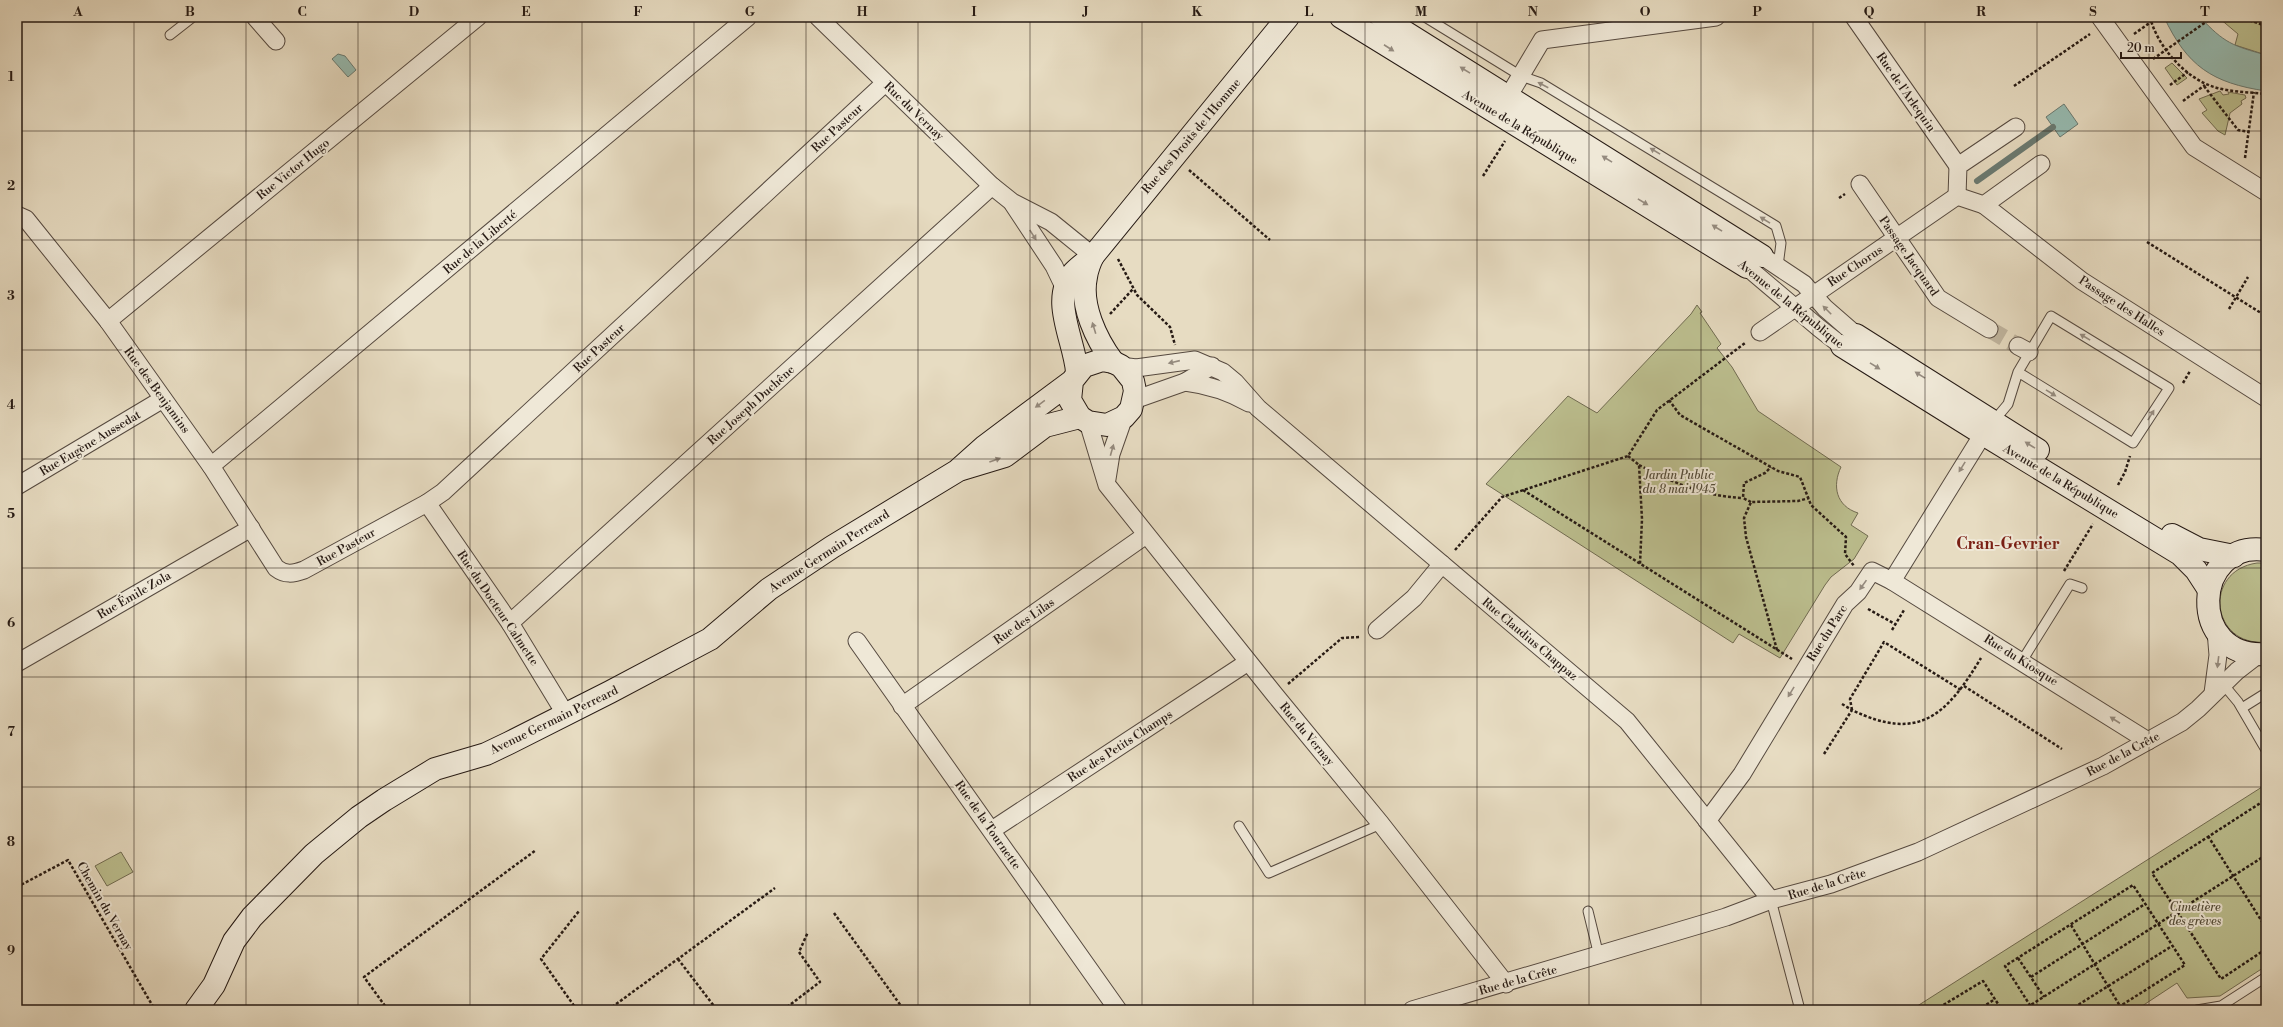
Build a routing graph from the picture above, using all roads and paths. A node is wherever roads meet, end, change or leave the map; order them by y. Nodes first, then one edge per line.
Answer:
1 (193, 17) edge
2 (255, 17) edge
3 (478, 17) edge
4 (748, 17) edge
5 (818, 17) edge
6 (1288, 17) edge
7 (1341, 17) edge
8 (1381, 17) edge
9 (1425, 17) edge
10 (1716, 17) edge
11 (1854, 17) edge
12 (2150, 17) edge
13 (2213, 17) edge
14 (2240, 17) edge
15 (2151, 22) junction
16 (2097, 24) edge
17 (2266, 26) edge
18 (2134, 34) dead end
19 (170, 35) dead end
20 (276, 41) dead end
21 (2167, 49) junction
22 (2152, 60) dead end
23 (2188, 72) junction
24 (1521, 76) junction
25 (885, 83) junction
26 (2170, 85) dead end
27 (2206, 85) junction
28 (2014, 86) dead end
29 (2254, 92) junction
30 (2266, 94) edge
31 (1508, 97) junction
32 (2178, 105) dead end
33 (1515, 124) junction
34 (2016, 127) dead end
35 (2249, 132) junction
36 (1173, 157) junction
37 (2245, 159) dead end
38 (2041, 164) dead end
39 (1958, 166) junction
40 (1483, 176) dead end
41 (1860, 184) dead end
42 (992, 186) junction
43 (2266, 192) edge
44 (1957, 196) junction
45 (1012, 202) junction
46 (1984, 204) junction
47 (17, 215) edge
48 (1896, 238) junction
49 (1270, 240) dead end
50 (2147, 242) dead end
51 (1098, 249) junction
52 (1763, 263) junction
53 (2248, 278) dead end
54 (1066, 289) junction
55 (1133, 289) junction
56 (1813, 295) junction
57 (2236, 298) junction
58 (1794, 308) junction
59 (2229, 309) dead end
60 (2261, 313) dead end
61 (108, 321) junction
62 (1989, 329) tunnel mouth
63 (1095, 331) junction
64 (1760, 332) joint
65 (1849, 340) junction
66 (1178, 361) junction
67 (1117, 364) junction
68 (1212, 366) junction
69 (2018, 372) junction
70 (1074, 376) junction
71 (1185, 382) junction
72 (2266, 398) edge
73 (163, 399) junction
74 (1668, 400) junction
75 (1258, 408) junction
76 (1129, 409) junction
77 (1084, 419) junction
78 (1988, 428) junction
79 (1628, 456) junction
80 (1639, 465) junction
81 (211, 466) junction
82 (1771, 467) junction
83 (957, 471) junction
84 (2125, 472) dead end
85 (1107, 485) junction
86 (2118, 485) dead end
87 (17, 486) edge
88 (1523, 490) junction
89 (1743, 498) junction
90 (1809, 498) junction
91 (1751, 502) junction
92 (427, 503) junction
93 (251, 528) junction
94 (1146, 535) junction
95 (2265, 549) edge
96 (2234, 556) junction
97 (1442, 564) junction
98 (1640, 564) junction
99 (286, 574) joint
100 (1868, 577) junction
101 (1892, 581) junction
102 (2082, 588) dead end
103 (2208, 590) junction
104 (1914, 594) junction
105 (1851, 598) junction
106 (510, 623) junction
107 (1895, 624) junction
108 (1377, 630) joint
109 (1892, 630) dead end
110 (2216, 631) junction
111 (857, 641) dead end
112 (1992, 642) junction
113 (1777, 650) junction
114 (2263, 654) edge
115 (2017, 658) junction
116 (1248, 662) junction
117 (17, 663) edge
118 (1806, 668) junction
119 (1964, 686) junction
120 (2218, 688) junction
121 (1961, 690) junction
122 (2266, 693) edge
123 (1275, 695) junction
124 (1842, 704) dead end
125 (902, 706) junction
126 (2242, 708) junction
127 (1852, 710) junction
128 (566, 715) junction
129 (2148, 741) junction
130 (2062, 749) dead end
131 (2266, 750) edge
132 (1824, 754) dead end
133 (2266, 808) edge
134 (1707, 821) junction
135 (1381, 824) junction
136 (1239, 826) dead end
137 (992, 830) junction
138 (2208, 836) junction
139 (536, 850) dead end
140 (2266, 855) edge
141 (2233, 876) junction
142 (17, 887) edge
143 (775, 888) dead end
144 (1771, 900) junction
145 (2145, 904) junction
146 (1588, 910) dead end
147 (579, 911) dead end
148 (2177, 911) junction
149 (834, 913) dead end
150 (2158, 924) junction
151 (2070, 925) junction
152 (2266, 928) edge
153 (808, 932) dead end
154 (2082, 944) junction
155 (2172, 946) junction
156 (2266, 949) edge
157 (1599, 956) junction
158 (2018, 958) junction
159 (678, 959) junction
160 (2095, 964) junction
161 (2031, 977) junction
162 (2266, 977) edge
163 (1506, 984) junction
164 (2108, 986) junction
165 (2044, 997) junction
166 (1995, 999) junction
167 (2030, 1005) junction
168 (2120, 1006) junction
169 (155, 1010) edge
170 (196, 1010) edge
171 (388, 1010) edge
172 (577, 1010) edge
173 (608, 1010) edge
174 (717, 1010) edge
175 (783, 1010) edge
176 (904, 1010) edge
177 (1118, 1010) edge
178 (1412, 1010) edge
179 (1800, 1010) edge
180 (1935, 1010) edge
181 (1978, 1010) edge
182 (2002, 1010) edge
183 (2023, 1010) edge
184 (2033, 1010) edge
185 (2070, 1010) edge
186 (2114, 1010) edge
187 (2197, 1010) edge

1 - 19 lane
2 - 20 street
3 - 61 street, Rue Victor Hugo
4 - 81 street, Rue de la Liberté
5 - 25 street, Rue du Vernay
6 - 36 main road, Rue des Droits de l'Homme
7 -> 33 main road, Avenue de la République
31 -> 8 main road, Avenue de la République
9 - 24 lane
10 - 24 street
11 - 39 street, Rue de l'Arlequin
12 - 15 path
13 - 21 path
14 - 17 path
15 - 18 path
15 - 21 path
16 - 28 path
16 - 43 street
21 - 22 path
21 - 23 path
23 - 26 path
23 - 27 path
24 - 31 street
52 -> 24 lane
25 - 42 street, Rue du Vernay
25 - 92 street, Rue Pasteur
27 - 29 path
27 - 32 path
27 - 35 path
29 - 30 path
29 - 35 path
52 -> 31 main road, Avenue de la République
33 - 40 path
33 -> 52 main road, Avenue de la République
34 - 39 street
35 - 37 path
36 - 49 path
36 - 51 main road, Rue des Droits de l'Homme
38 - 46 street
39 - 44 street
41 - 48 street, Passage Jacquard
42 - 45 street, Rue du Vernay
42 - 106 street, Rue Joseph Duchêne
44 - 46 street
44 - 48 street, Rue Chorus
45 - 51 street, Rue du Vernay
45 -> 54 street, Rue du Vernay
46 - 72 street, Passage des Halles
47 - 61 street, Rue des Benjamins
48 - 56 street, Rue Chorus
48 - 62 street, Passage Jacquard
50 - 57 path
51 - 54 main road, Rue des Droits de l'Homme
51 - 55 path
63 -> 51 main road, Rue des Droits de l'Homme
52 - 56 street, Avenue de la République
52 - 58 street, Avenue de la République
53 - 57 path
54 - 70 main road, Rue des Droits de l'Homme
55 - 63 path
55 - 66 path
56 - 58 street, Rue Chorus
65 -> 56 street, Avenue de la République
57 - 59 path
57 - 60 path
58 - 64 street, Rue Chorus
58 - 65 street, Avenue de la République
61 - 73 street, Rue des Benjamins
63 - 67 main road, Rue des Droits de l'Homme
64 - 74 path
65 - 78 main road, Avenue de la République
66 -> 67 street
66 - 68 street
67 - 70 main road
67 - 76 main road
68 - 71 street
68 - 75 street, Rue Claudius Chappaz
69 -> 69 lane
69 - 78 lane
70 - 77 main road
70 -> 83 main road, Avenue Germain Perreard
71 - 75 street, Rue Claudius Chappaz
71 - 76 street
73 - 81 street, Rue des Benjamins
73 - 87 street, Rue Eugène Aussedat
74 - 79 path
74 - 82 path
75 - 97 street, Rue Claudius Chappaz
76 - 77 main road
85 -> 76 street
83 -> 77 main road, Avenue Germain Perreard
77 - 85 street, Rue du Vernay
96 -> 78 main road, Avenue de la République
78 -> 101 street
78 - 103 main road, Avenue de la République
79 - 80 path
79 - 88 path
80 - 89 path
80 - 98 path
81 - 93 street, Rue des Benjamins
82 - 89 path
82 - 90 path
83 - 128 main road, Avenue Germain Perreard
84 - 86 path
85 - 94 street, Rue du Vernay
88 - 97 path
88 - 98 path
89 - 91 path
90 - 91 path
90 - 100 path
91 - 113 path
92 - 99 street, Rue Pasteur
92 - 106 street, Rue du Docteur Calmette
93 - 99 street, Rue des Benjamins
93 - 117 street, Rue Émile Zola
94 - 116 street, Rue du Vernay
94 - 125 street, Rue des Lilas
95 - 96 main road
96 - 103 main road
97 - 108 street
97 - 134 street, Rue Claudius Chappaz
98 - 113 path
100 - 101 street
100 -> 105 street, Rue du Parc
101 - 104 street, Rue du Kiosque
102 - 115 lane
103 - 110 main road
104 - 107 path
104 - 112 street, Rue du Kiosque
105 - 107 path
105 - 118 street, Rue du Parc
106 - 128 street, Rue du Docteur Calmette
107 - 109 path
108 - 123 path
110 - 114 main road
110 -> 120 street
111 - 125 street, Rue de la Tournette
112 - 115 street, Rue du Kiosque
112 - 119 path
113 - 118 path
114 - 120 street, Rue de la Crête
129 -> 115 street, Rue du Kiosque
116 - 123 street, Rue du Vernay
116 - 137 street, Rue des Petits Champs
118 -> 134 street, Rue du Parc
119 - 121 path
119 - 130 path
120 - 126 lane
120 - 129 street, Rue de la Crête
121 - 127 path
121 - 127 path
122 - 126 lane
123 - 135 street, Rue du Vernay
124 - 127 path
125 - 137 street, Rue de la Tournette
126 - 131 lane
127 - 132 path
128 - 170 main road, Avenue Germain Perreard
129 - 144 street, Rue de la Crête
133 - 138 path
134 - 144 street, Rue Claudius Chappaz
135 - 136 lane
135 - 163 street, Rue du Vernay
137 - 177 street, Rue de la Tournette
138 - 141 path
138 - 148 path
139 - 171 path
140 - 141 path
141 - 148 path
141 - 152 path
142 - 169 path, Chemin du Vernay
143 - 159 path
144 - 157 street, Rue de la Crête
144 - 179 lane
145 - 150 path
145 - 151 path
145 - 154 path
146 - 157 lane
147 - 172 path
148 - 150 path
148 - 156 path
149 - 176 path
150 - 155 path
150 - 160 path
151 - 154 path
151 - 158 path
153 - 175 path
154 - 160 path
154 - 161 path
155 - 164 path
155 - 168 path
157 - 163 street, Rue de la Crête
158 - 161 path
158 - 167 path
159 - 173 path
159 - 174 path
160 - 164 path
160 - 165 path
161 - 165 path
162 - 187 lane
163 - 178 street, Rue de la Crête
164 - 168 path
164 - 185 path
165 - 167 path
166 - 180 path
166 - 181 path
166 - 182 path
167 - 183 path
167 - 184 path
168 - 186 path

